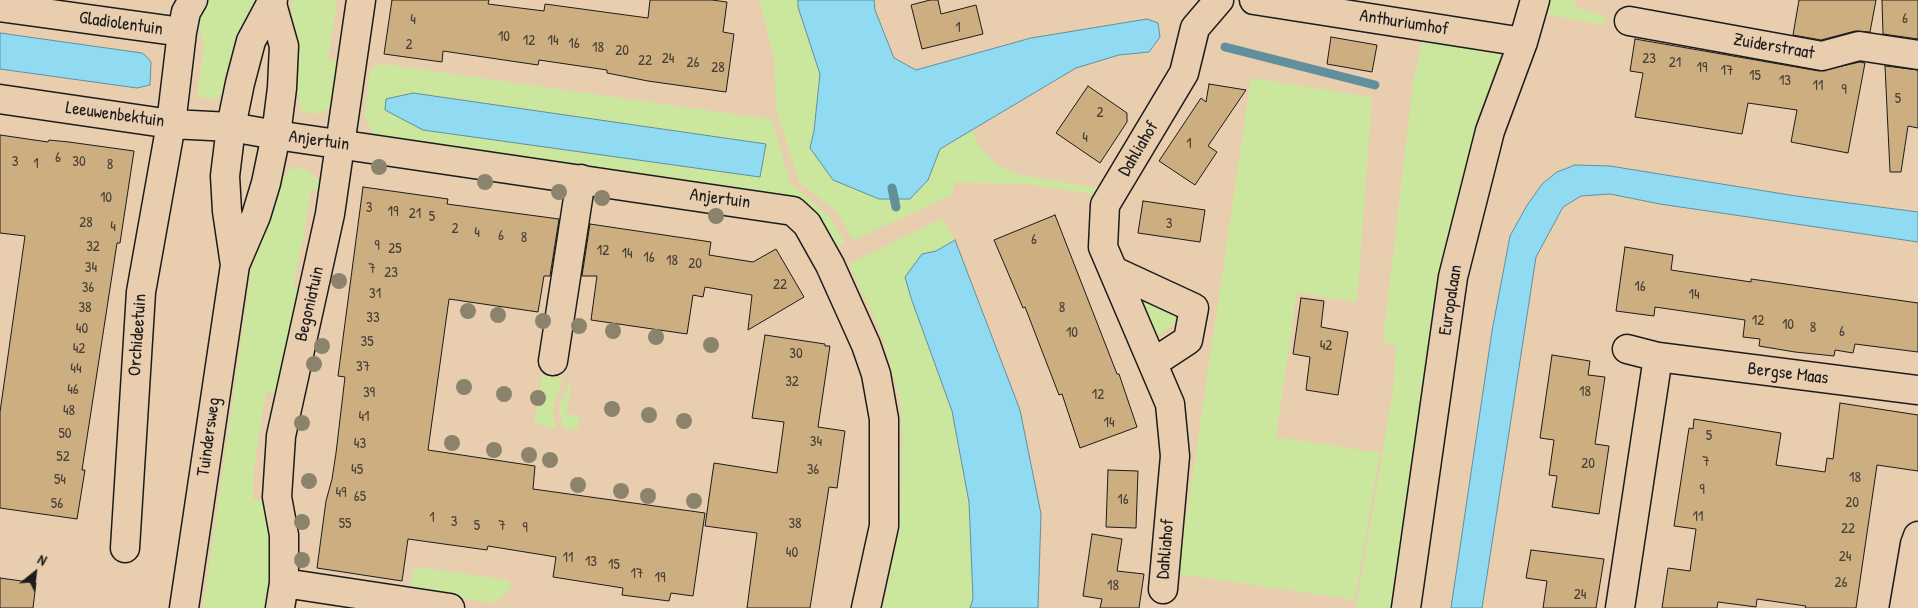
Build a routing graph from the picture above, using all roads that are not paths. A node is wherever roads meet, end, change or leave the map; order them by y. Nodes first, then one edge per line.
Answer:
1 (193, 0) edge
2 (361, 0) edge
3 (1217, 0) edge
4 (1248, 0) edge
5 (1254, 0) edge
6 (1535, 0) edge
7 (272, 2) edge
8 (0, 7) edge
9 (1629, 21) dead end
10 (182, 32) junction
11 (1523, 42) junction
12 (1918, 55) edge
13 (0, 99) edge
14 (171, 124) junction
15 (231, 127) junction
16 (276, 135) junction
17 (341, 144) junction
18 (581, 179) junction
19 (235, 265) junction
20 (1114, 272) junction
21 (1628, 349) dead end
22 (1658, 357) junction
23 (554, 361) dead end
24 (1152, 363) junction
25 (1918, 390) edge
26 (1918, 536) edge
27 (125, 548) dead end
28 (1163, 589) dead end
29 (282, 596) edge
30 (184, 608) edge
31 (450, 608) edge
32 (866, 608) edge
33 (1406, 608) edge
34 (1620, 608) edge
35 (1904, 608) edge

1 - 10 street, Orchideetuin
2 - 17 street, Begoniatuin
3 - 4 street
3 - 20 street, Dahliahof
5 - 11 street, Anthuriumhof
6 - 11 street, Europalaan
7 - 15 street, Tuindersweg
7 - 16 street, Tuindersweg
8 - 10 street, Gladiolentuin
9 - 12 street, Zuiderstraat
10 - 14 street, Orchideetuin
11 - 33 street, Europalaan
13 - 14 street, Leeuwenbektuin
14 - 15 street, Leeuwenbektuin
14 - 27 street, Orchideetuin
15 - 16 street, Anjertuin
15 - 19 street, Tuindersweg
16 - 17 street, Anjertuin
16 - 19 street, Tuindersweg
17 - 18 street, Anjertuin
17 - 29 street, Begoniatuin
18 - 23 street
18 - 32 street, Anjertuin
19 - 30 street, Tuindersweg
20 - 24 street, Dahliahof
20 - 24 street
21 - 22 street, Bergse Maas
22 - 25 street, Bergse Maas
22 - 34 street
24 - 28 street, Dahliahof
26 - 35 street
29 - 31 street

